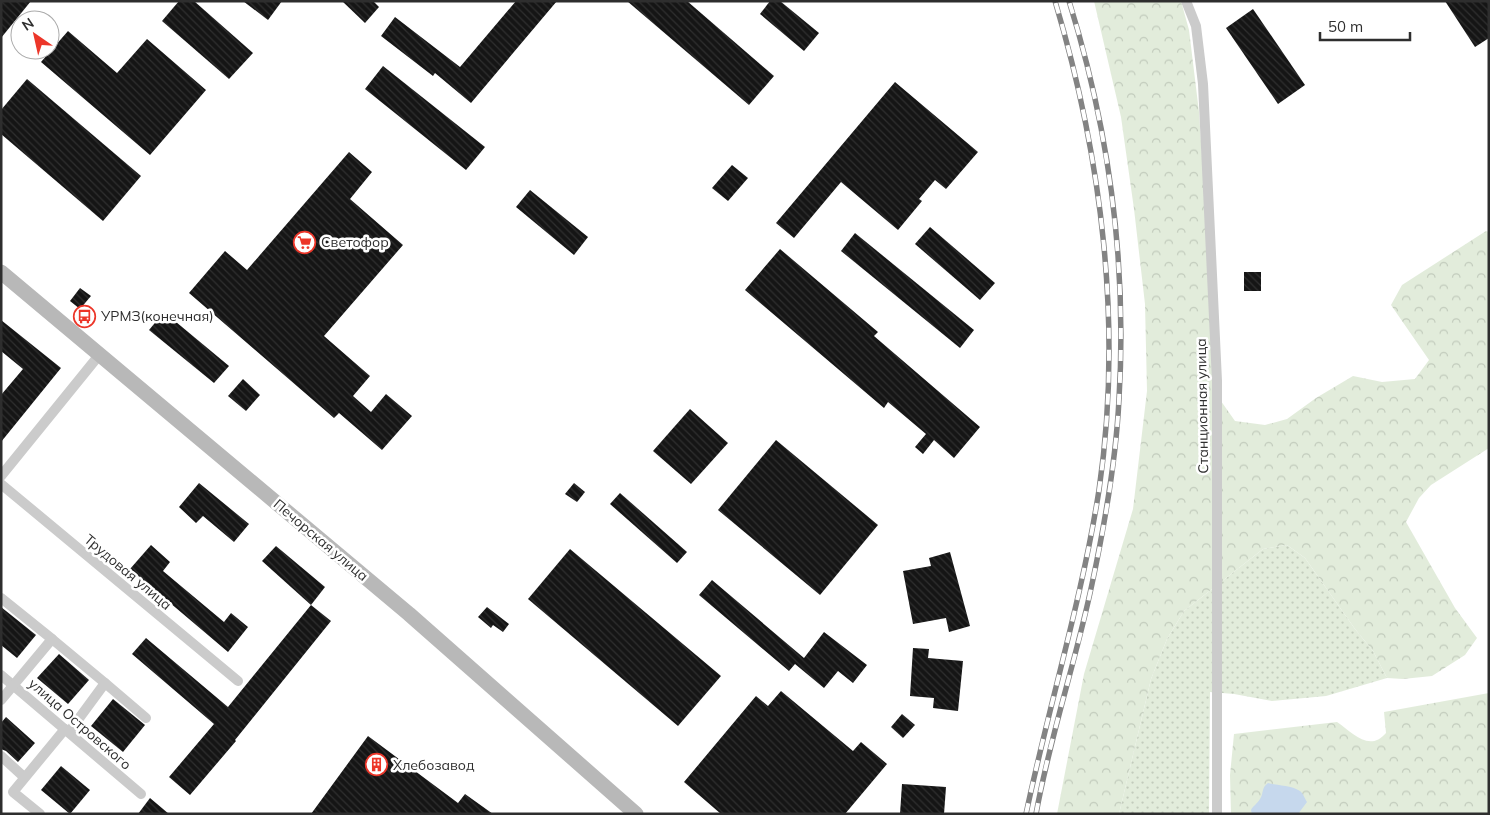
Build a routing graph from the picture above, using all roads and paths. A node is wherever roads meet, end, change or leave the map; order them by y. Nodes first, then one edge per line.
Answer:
1 (1186, 1) edge
2 (1, 272) edge
3 (100, 354) junction
4 (1, 476) edge
5 (1, 484) edge
6 (1, 598) edge
7 (52, 639) junction
8 (1, 675) edge
9 (238, 681) dead end
10 (105, 683) junction
11 (14, 685) junction
12 (1, 700) edge
13 (146, 718) dead end
14 (67, 730) junction
15 (1, 756) edge
16 (24, 777) junction
17 (141, 794) dead end
18 (40, 814) edge
19 (636, 814) edge
20 (1217, 814) edge

1 - 20 street, Станционная улица
2 - 3 street, Печорская улица
3 - 4 street
3 - 19 street, Печорская улица
5 - 9 street, Трудовая улица
6 - 7 street
7 - 10 street
7 - 11 street
8 - 11 street, улица Островского
10 - 13 street
10 - 14 street
11 - 12 street
11 - 14 street, улица Островского
14 - 16 street
14 - 17 street, улица Островского
15 - 16 street
16 - 18 street

